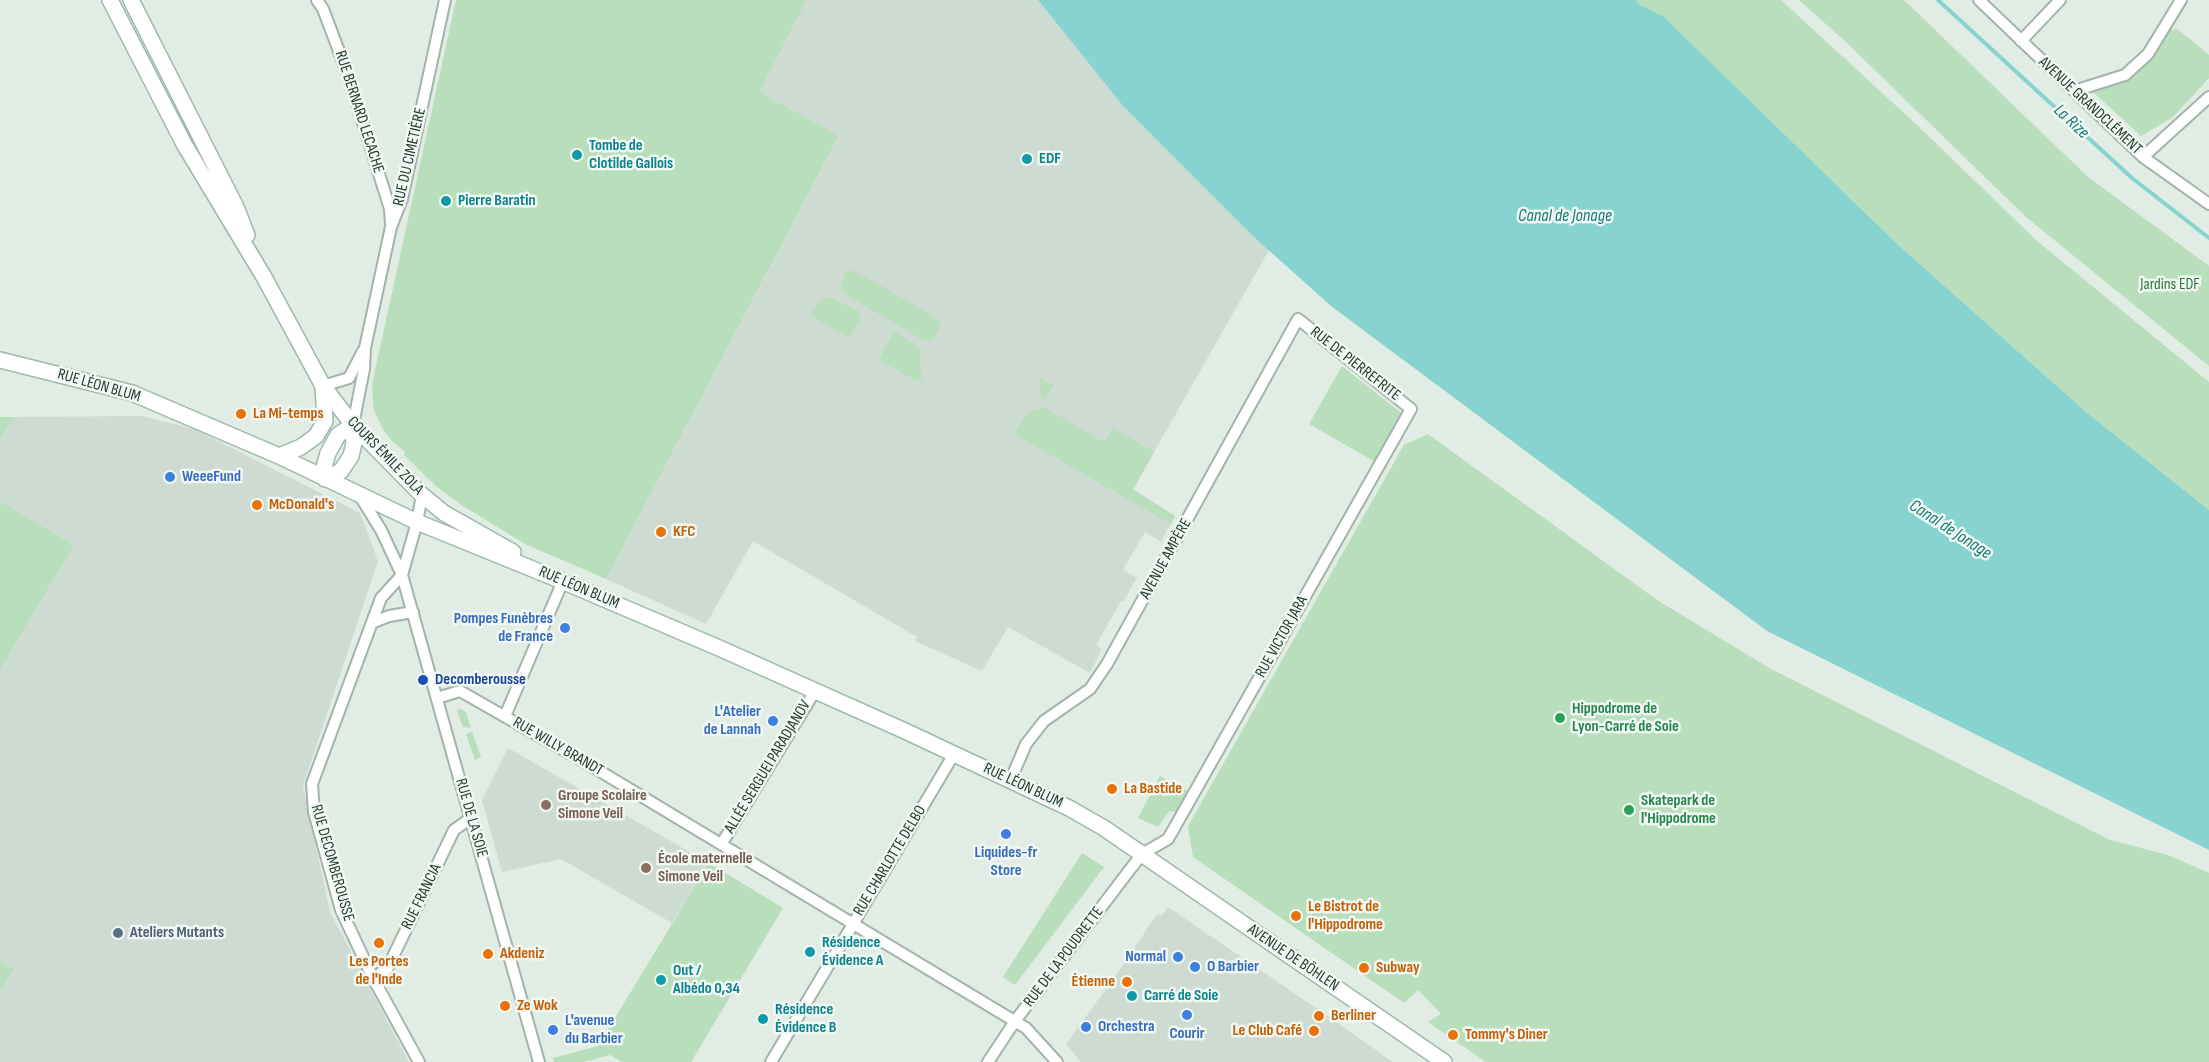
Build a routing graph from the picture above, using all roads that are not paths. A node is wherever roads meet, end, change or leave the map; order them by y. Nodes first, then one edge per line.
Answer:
1 (110, 0) edge
2 (131, 0) edge
3 (317, 0) edge
4 (445, 0) edge
5 (1979, 0) edge
6 (2060, 0) edge
7 (2181, 0) edge
8 (2021, 41) junction
9 (2074, 92) junction
10 (2209, 97) edge
11 (2143, 157) junction
12 (2209, 204) edge
13 (391, 227) junction
14 (264, 276) junction
15 (1298, 319) joint
16 (365, 348) junction
17 (0, 360) edge
18 (323, 386) junction
19 (1411, 409) joint
20 (353, 425) junction
21 (279, 456) junction
22 (325, 479) junction
23 (360, 495) junction
24 (422, 495) junction
25 (417, 522) junction
26 (402, 575) junction
27 (563, 581) junction
28 (413, 612) junction
29 (372, 623) junction
30 (815, 691) junction
31 (437, 698) junction
32 (505, 716) junction
33 (954, 754) junction
34 (1011, 780) junction
35 (471, 818) junction
36 (722, 843) junction
37 (1142, 854) junction
38 (853, 922) junction
39 (373, 978) junction
40 (1015, 1021) junction
41 (419, 1062) edge
42 (539, 1062) edge
43 (771, 1062) edge
44 (988, 1062) edge
45 (1057, 1062) edge
46 (1444, 1062) edge

1 - 14 main road, COURS ÉMILE ZOLA
2 - 14 main road, COURS ÉMILE ZOLA
3 - 13 street, RUE BERNARD LECACHE
4 - 13 street, RUE DU CIMETIÈRE
5 - 8 street, AVENUE GRANDCLÉMENT
6 - 8 street
7 - 9 street
8 - 9 street, AVENUE GRANDCLÉMENT
9 - 11 street, AVENUE GRANDCLÉMENT
10 - 11 street
11 - 12 street, AVENUE GRANDCLÉMENT
13 - 16 street, RUE DU CIMETIÈRE
14 - 18 main road, COURS ÉMILE ZOLA
15 - 19 street, RUE DE PIERREFRITE
15 - 34 street, AVENUE AMPÈRE
16 - 18 street, RUE DU CIMETIÈRE
16 - 20 street, RUE DU CIMETIÈRE
17 - 21 main road, RUE LÉON BLUM
18 - 20 main road, COURS ÉMILE ZOLA
18 - 21 main road
19 - 37 street, RUE VICTOR JARA
20 - 22 main road
20 - 22 main road
20 - 24 main road, COURS ÉMILE ZOLA
21 - 22 main road, RUE LÉON BLUM
22 - 23 main road, RUE LÉON BLUM
23 - 25 main road, RUE LÉON BLUM
23 - 26 street, RUE DE LA SOIE
24 - 25 street
24 - 27 main road, COURS ÉMILE ZOLA
25 - 26 street
25 - 27 main road, RUE LÉON BLUM
26 - 28 street, RUE DE LA SOIE
26 - 29 street
27 - 30 main road, RUE LÉON BLUM
27 - 32 street
28 - 29 street
28 - 31 street, RUE DE LA SOIE
29 - 39 street, RUE DECOMBEROUSSE
30 - 33 main road, RUE LÉON BLUM
30 - 36 street, ALLÉE SERGUEI PARADJANOV
31 - 32 street, RUE WILLY BRANDT
31 - 35 street, RUE DE LA SOIE
32 - 36 street, RUE WILLY BRANDT
33 - 34 main road, RUE LÉON BLUM
33 - 38 street, RUE CHARLOTTE DELBO
34 - 37 main road, RUE LÉON BLUM
35 - 39 street, RUE FRANCIA
35 - 42 street, RUE DE LA SOIE
36 - 38 street, RUE WILLY BRANDT
37 - 40 street, RUE DE LA POUDRETTE
37 - 46 main road, AVENUE DE BÖHLEN
38 - 40 street, RUE WILLY BRANDT
38 - 43 street, RUE CHARLOTTE DELBO
39 - 41 street, RUE DECOMBEROUSSE
40 - 44 street, RUE DE LA POUDRETTE
40 - 45 street, RUE WILLY BRANDT

